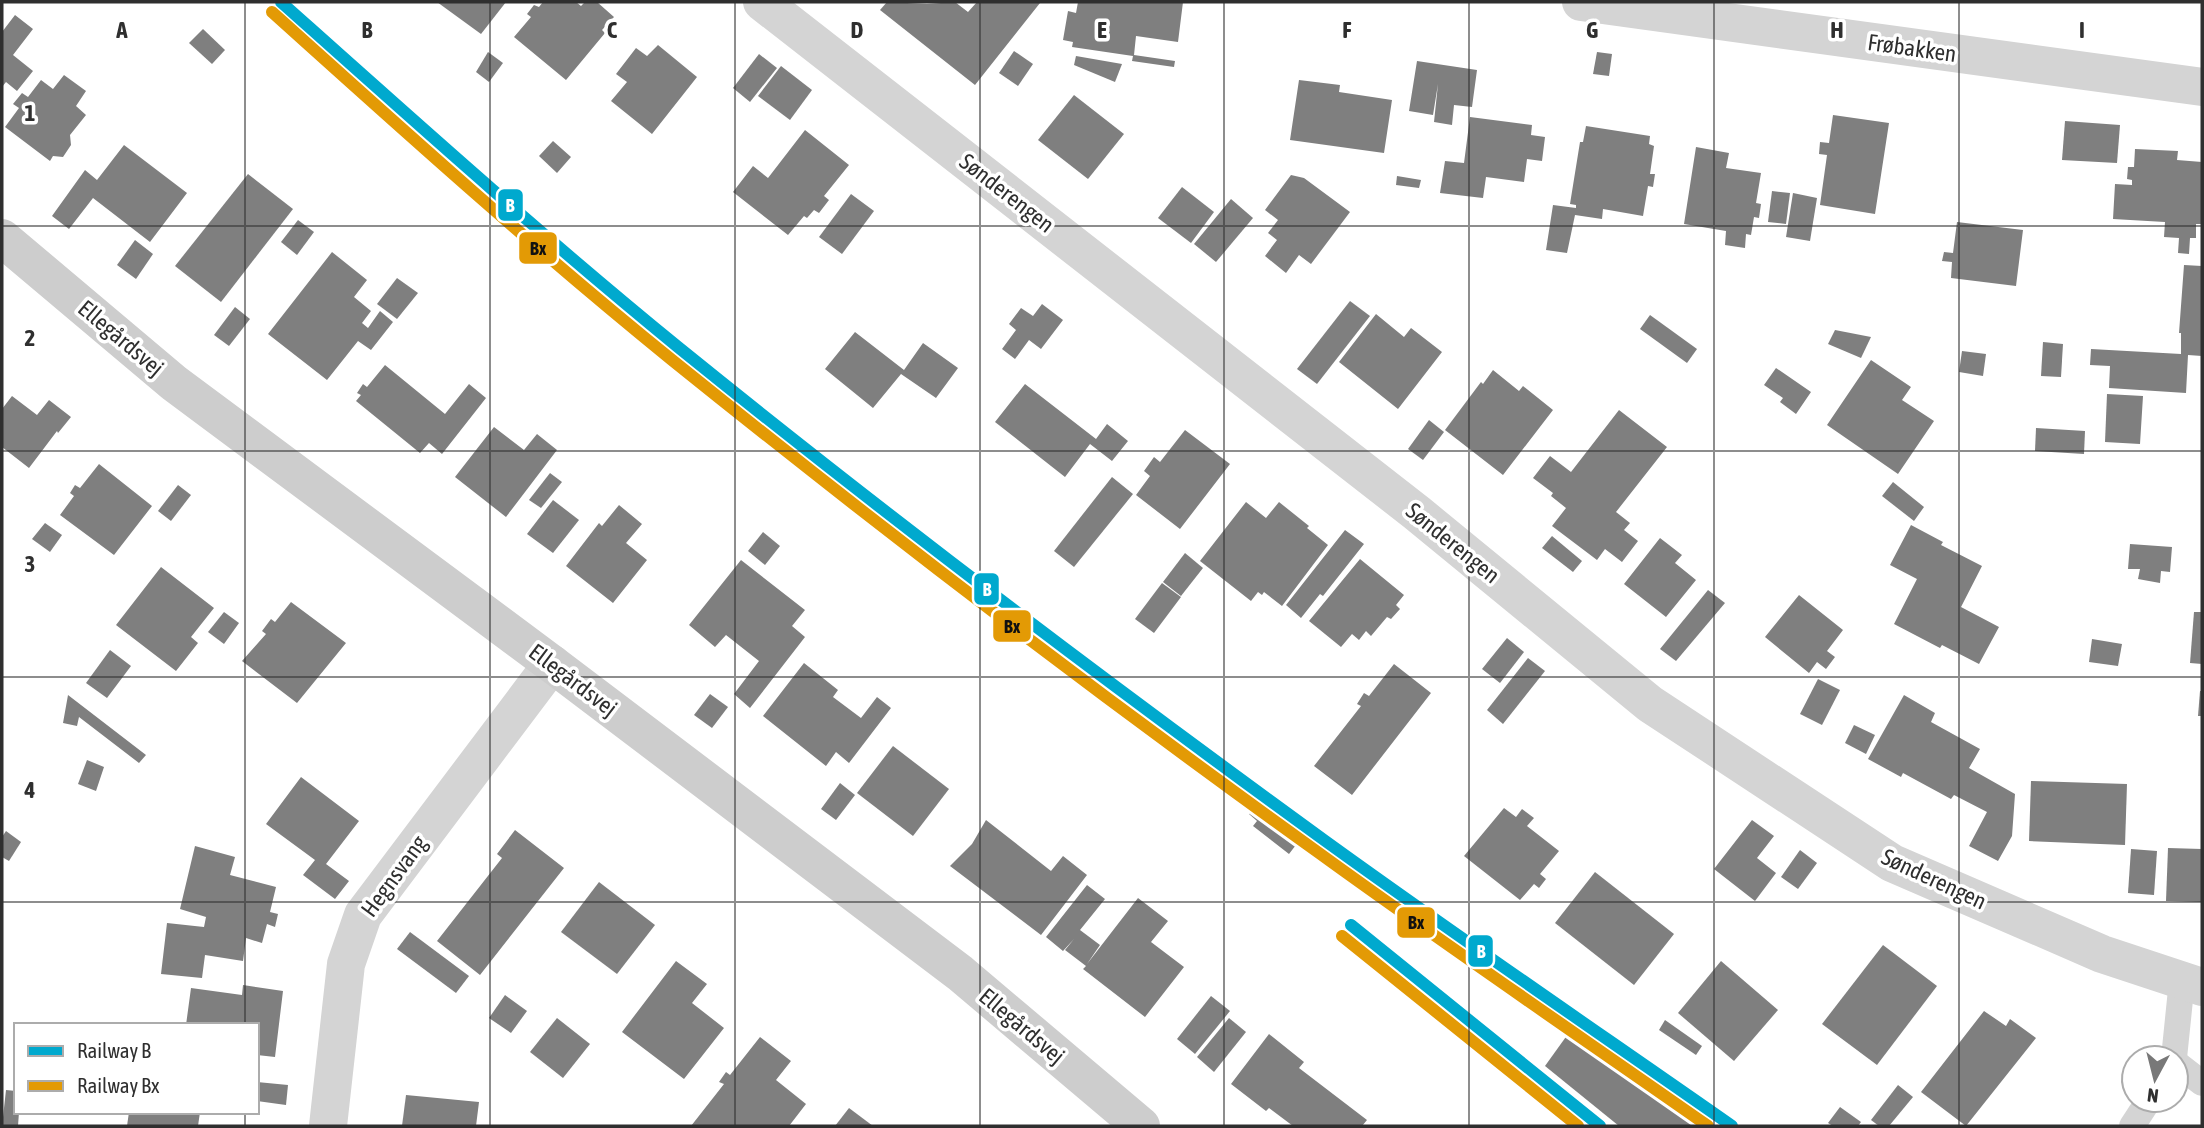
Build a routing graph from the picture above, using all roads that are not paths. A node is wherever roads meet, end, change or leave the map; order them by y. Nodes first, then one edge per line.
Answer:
1 (762, 2) edge
2 (1581, 2) edge
3 (2202, 87) edge
4 (2, 238) edge
5 (552, 664) junction
6 (2192, 983) edge
7 (2177, 1044) edge
8 (328, 1126) edge
9 (1141, 1126) edge

1 - 6 street, Sønderengen
2 - 3 street, Frøbakken
4 - 5 street, Ellegårdsvej
5 - 8 street, Hegnsvang
5 - 9 street, Ellegårdsvej
6 - 7 lane

